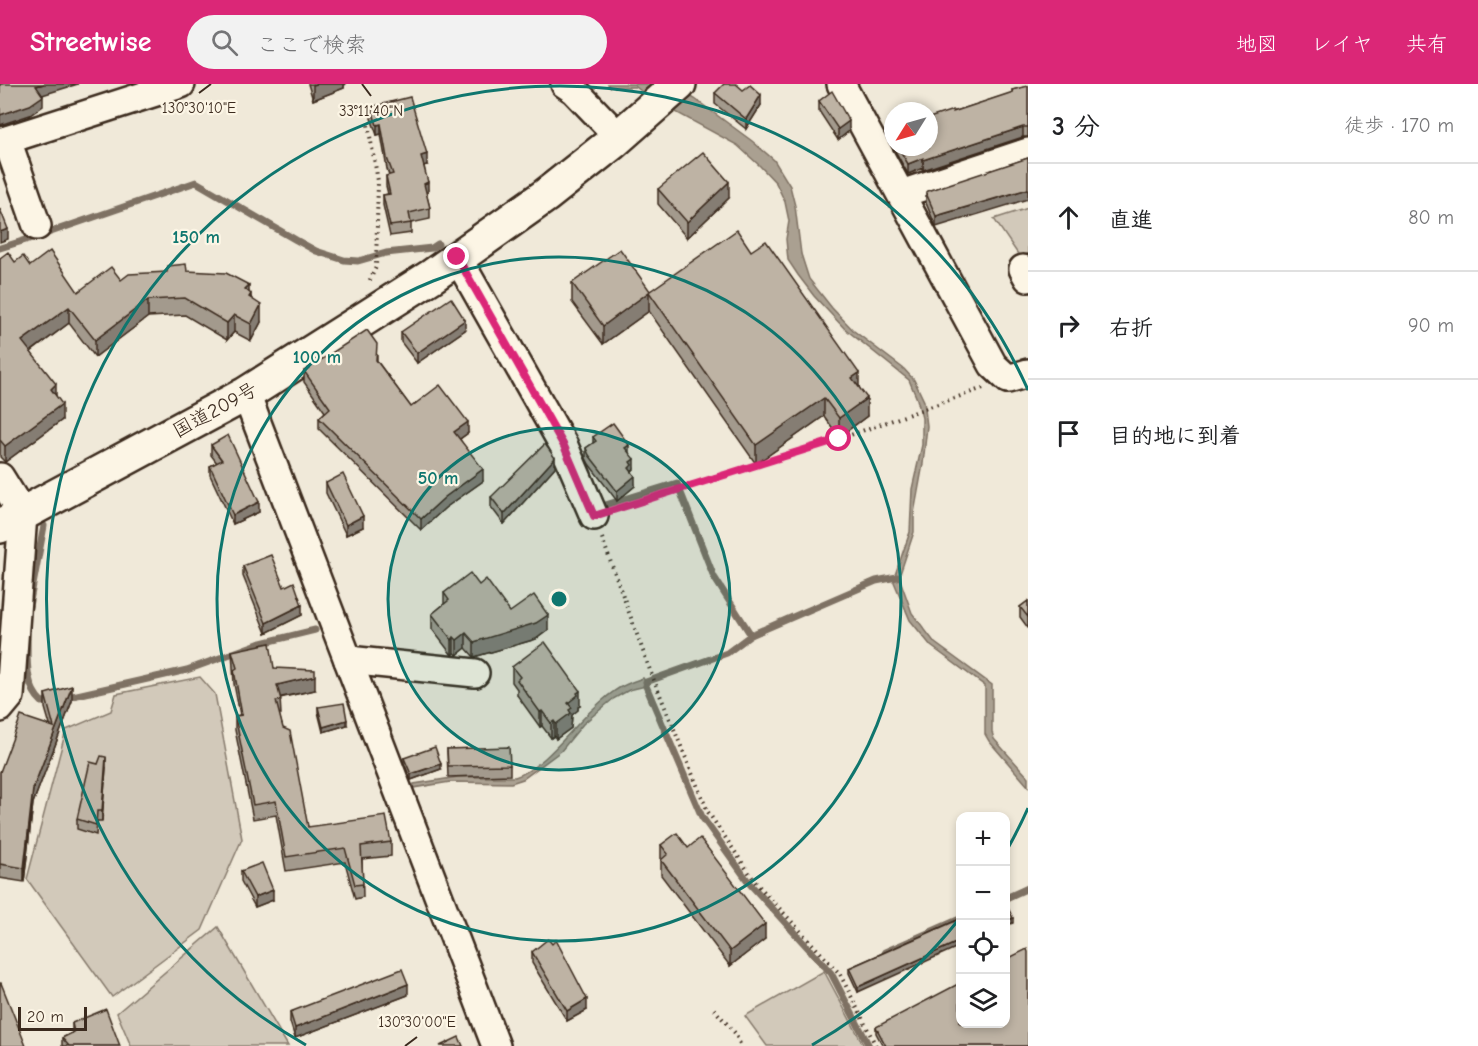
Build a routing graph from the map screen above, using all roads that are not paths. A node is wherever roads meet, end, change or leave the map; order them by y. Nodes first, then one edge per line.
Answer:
1 (181, 84) edge
2 (565, 84) edge
3 (679, 84) edge
4 (841, 84) edge
5 (619, 137) junction
6 (3, 141) edge
7 (1028, 152) edge
8 (901, 194) junction
9 (38, 226) dead end
10 (457, 257) junction
11 (1018, 376) edge
12 (246, 394) junction
13 (0, 477) edge
14 (594, 516) road end
15 (12, 520) edge
16 (348, 660) junction
17 (475, 673) dead end
18 (0, 708) edge
19 (496, 1046) edge

1 - 6 street
2 - 5 street
3 - 5 highway, 国道209号
4 - 8 street
5 - 10 highway, 国道209号
6 - 9 street
7 - 8 street
8 - 11 street
10 - 12 highway, 国道209号
10 - 14 street
12 - 15 highway, 国道209号
12 - 16 street
13 - 15 street
15 - 18 street
16 - 17 street
16 - 19 street

